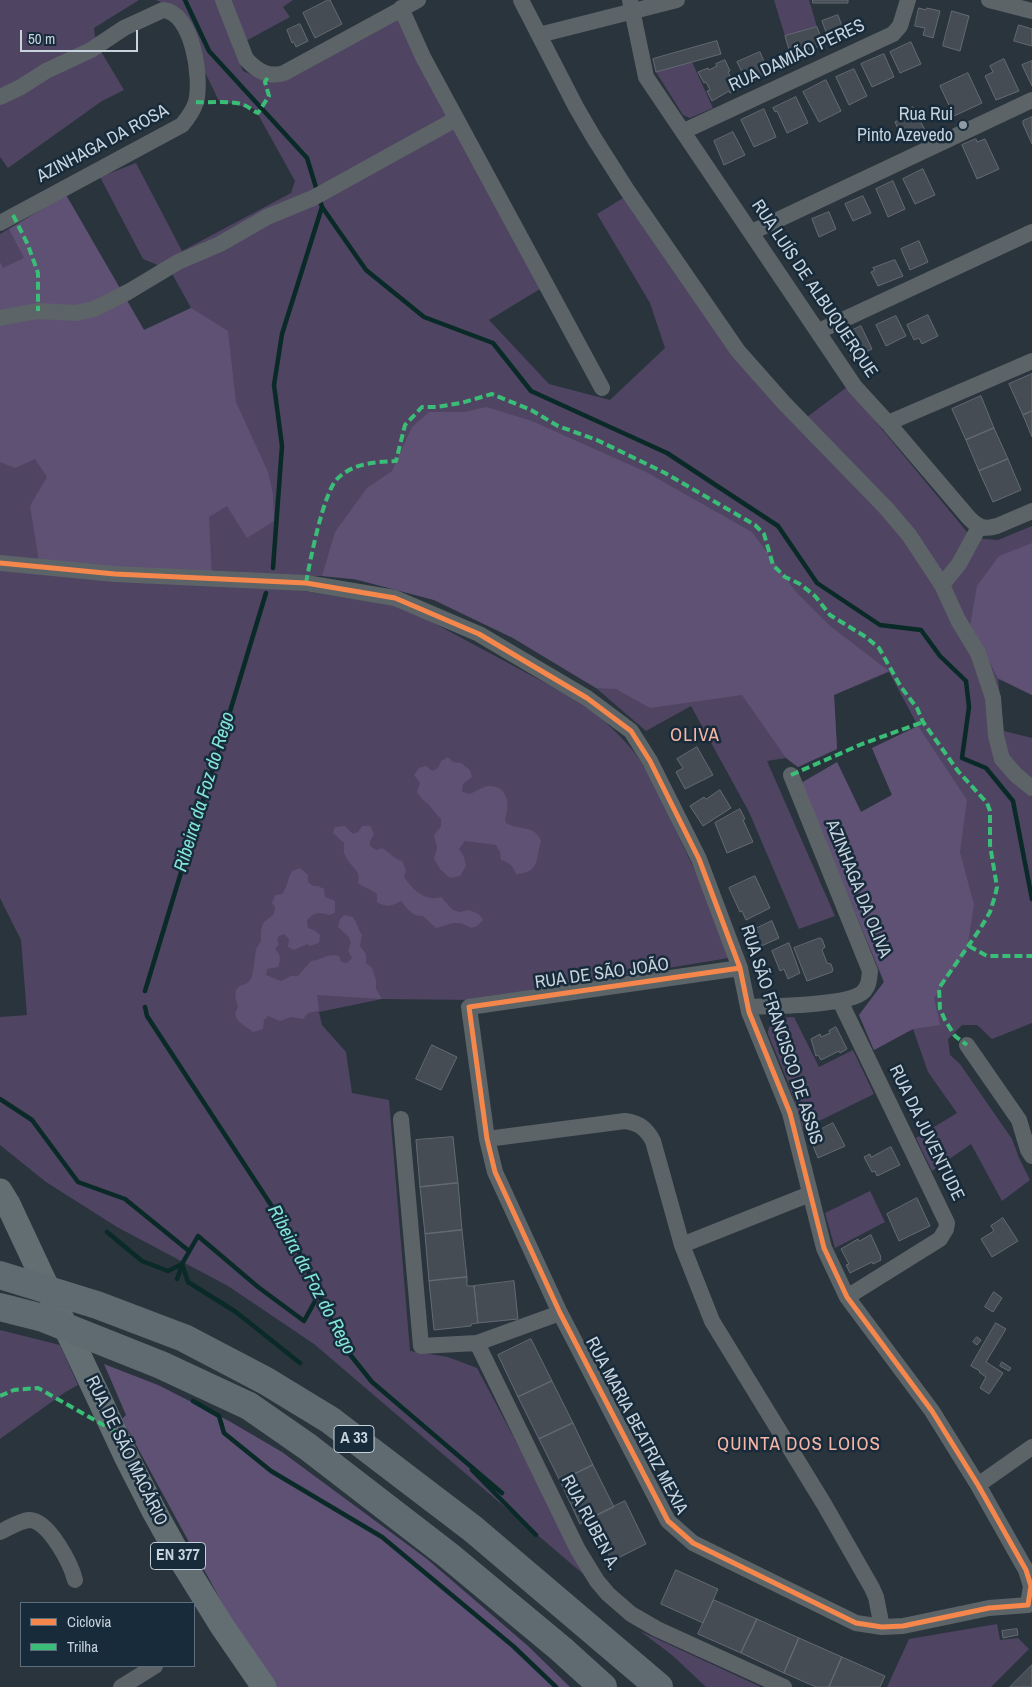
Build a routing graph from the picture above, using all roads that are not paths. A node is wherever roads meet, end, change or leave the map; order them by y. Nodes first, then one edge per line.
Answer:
1 (222, 0) edge
2 (418, 0) edge
3 (521, 0) edge
4 (677, 0) edge
5 (908, 0) edge
6 (989, 0) edge
7 (631, 6) edge
8 (401, 8) junction
9 (1032, 11) edge
10 (539, 35) junction
11 (0, 97) edge
12 (1032, 100) edge
13 (456, 119) junction
14 (684, 131) junction
15 (0, 222) edge
16 (752, 232) junction
17 (1032, 232) edge
18 (0, 318) edge
19 (819, 331) junction
20 (1032, 361) edge
21 (602, 388) dead end
22 (888, 423) junction
23 (1032, 511) edge
24 (979, 528) junction
25 (0, 563) edge
26 (942, 585) junction
27 (791, 775) dead end
28 (1032, 788) edge
29 (740, 968) junction
30 (840, 1001) junction
31 (469, 1007) joint
32 (748, 1007) junction
33 (967, 1045) dead end
34 (401, 1119) dead end
35 (488, 1139) junction
36 (1032, 1156) edge
37 (810, 1194) junction
38 (4, 1197) edge
39 (682, 1245) junction
40 (0, 1275) edge
41 (847, 1297) junction
42 (0, 1307) edge
43 (560, 1313) junction
44 (477, 1343) junction
45 (1032, 1447) edge
46 (978, 1485) junction
47 (0, 1532) edge
48 (1029, 1569) edge
49 (75, 1580) dead end
50 (1030, 1608) edge
51 (882, 1627) junction
52 (154, 1667) edge
53 (121, 1687) edge
54 (264, 1687) edge
55 (603, 1687) edge
56 (659, 1687) edge
57 (784, 1687) edge

1 - 8 street
2 - 8 street
3 - 10 street
4 - 7 street
5 - 14 street, RUA DAMIÃO PERES
6 - 9 street
7 - 10 street
7 - 14 street, RUA LUÍS DE ALBUQUERQUE
8 - 13 street
10 - 26 street
11 - 15 street, AZINHAGA DA ROSA
12 - 16 street
13 - 18 street
13 - 21 street
14 - 16 street, RUA LUÍS DE ALBUQUERQUE
16 - 19 street, RUA LUÍS DE ALBUQUERQUE
17 - 19 street
19 - 22 street, RUA LUÍS DE ALBUQUERQUE
20 - 22 street
22 - 24 street, RUA LUÍS DE ALBUQUERQUE
23 - 24 street
24 - 26 street
25 - 29 street, RUA SÃO FRANCISCO DE ASSIS
26 - 28 street
27 - 30 street, AZINHAGA DA OLIVA
29 - 31 street, RUA DE SÃO JOÃO
29 - 32 street, RUA SÃO FRANCISCO DE ASSIS
30 - 32 street, AZINHAGA DA OLIVA
30 - 41 street, RUA DA JUVENTUDE
31 - 35 street, RUA MARIA BEATRIZ MEXIA
32 - 37 street, RUA SÃO FRANCISCO DE ASSIS
33 - 36 street
34 - 44 street
35 - 39 street
35 - 43 street, RUA MARIA BEATRIZ MEXIA
37 - 39 street
37 - 41 street, RUA SÃO FRANCISCO DE ASSIS
38 - 54 main road, RUA DE SÃO MACÁRIO / EN 377
39 - 51 street
40 - 56 highway, A 33
41 - 46 street, RUA SÃO FRANCISCO DE ASSIS
42 - 55 highway, A 33
43 - 44 street
43 - 51 street, RUA MARIA BEATRIZ MEXIA
44 - 57 street, RUA RUBEN A.
45 - 46 street
46 - 48 street, RUA SÃO FRANCISCO DE ASSIS
47 - 49 street
48 - 50 street, RUA SÃO FRANCISCO DE ASSIS
50 - 51 street, RUA MARIA BEATRIZ MEXIA
52 - 53 street

